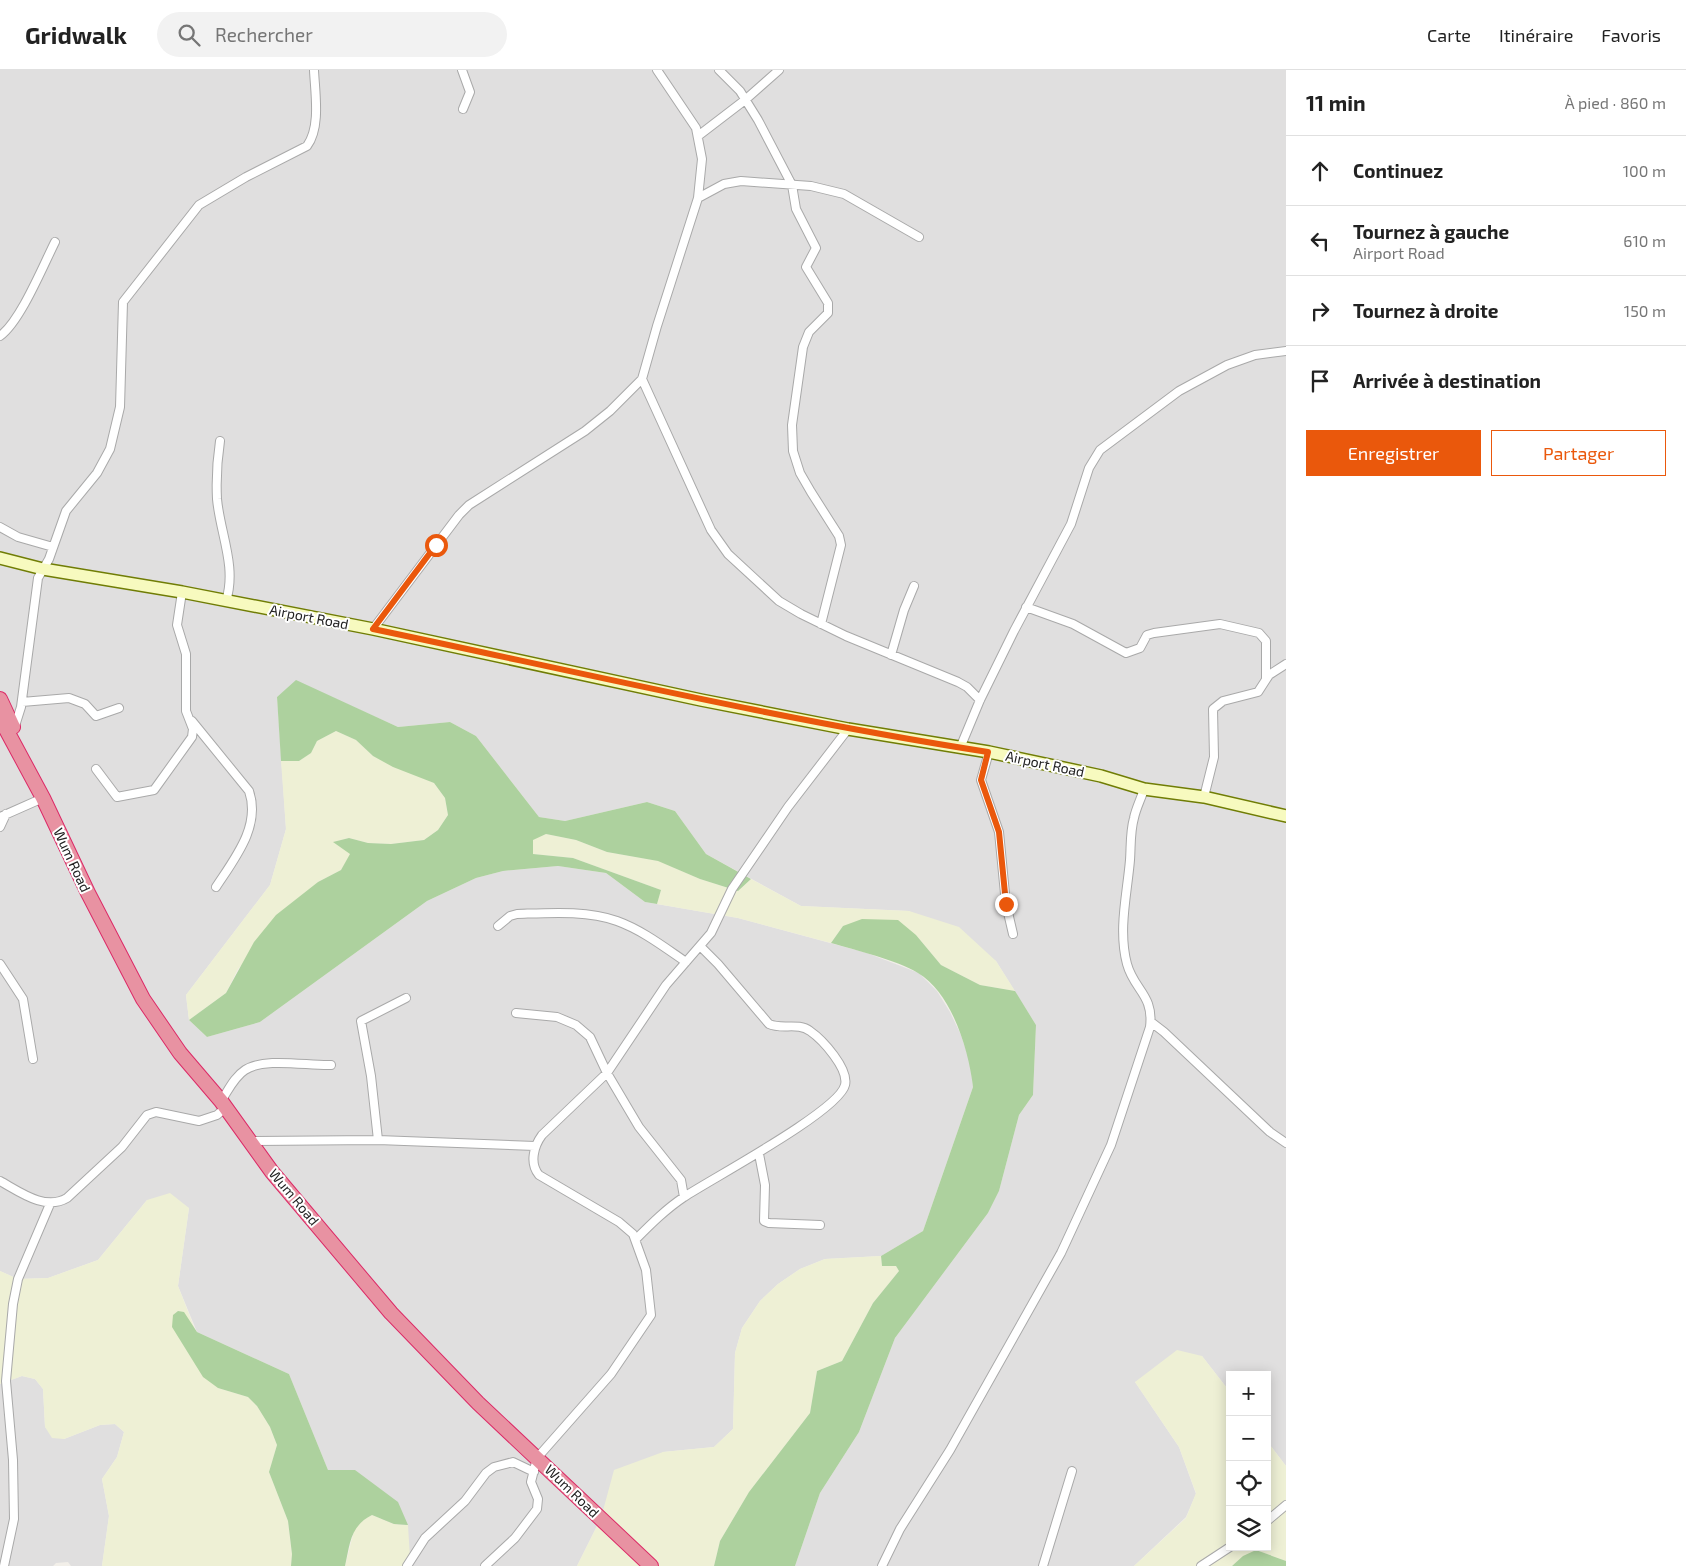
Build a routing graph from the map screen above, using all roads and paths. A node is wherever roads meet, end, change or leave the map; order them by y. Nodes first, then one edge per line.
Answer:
1 (314, 70) edge
2 (462, 70) edge
3 (657, 70) edge
4 (720, 70) edge
5 (779, 70) edge
6 (745, 100) junction
7 (463, 109) dead end
8 (698, 136) junction
9 (792, 185) junction
10 (698, 198) junction
11 (919, 237) dead end
12 (56, 242) dead end
13 (0, 336) edge
14 (1286, 351) edge
15 (642, 379) junction
16 (220, 442) dead end
17 (0, 526) edge
18 (53, 547) junction
19 (2, 560) edge
20 (43, 569) junction
21 (914, 586) dead end
22 (182, 592) junction
23 (226, 601) junction
24 (1026, 607) junction
25 (821, 624) junction
26 (373, 629) junction
27 (891, 654) junction
28 (1286, 664) edge
29 (1266, 678) junction
30 (980, 700) junction
31 (21, 704) junction
32 (118, 708) dead end
33 (2, 710) edge
34 (188, 716) junction
35 (14, 729) junction
36 (848, 729) junction
37 (960, 748) junction
38 (988, 752) junction
39 (25, 763) junction
40 (96, 769) dead end
41 (1144, 789) junction
42 (1204, 797) junction
43 (43, 798) junction
44 (3, 815) edge
45 (1286, 816) edge
46 (0, 827) edge
47 (216, 887) dead end
48 (498, 926) dead end
49 (1013, 934) dead end
50 (701, 947) junction
51 (686, 962) junction
52 (0, 964) edge
53 (406, 998) dead end
54 (516, 1013) dead end
55 (1151, 1022) junction
56 (33, 1059) dead end
57 (331, 1065) dead end
58 (607, 1073) junction
59 (223, 1104) junction
60 (378, 1140) junction
61 (249, 1141) junction
62 (1286, 1143) edge
63 (535, 1146) junction
64 (759, 1154) junction
65 (0, 1181) edge
66 (684, 1197) junction
67 (50, 1204) junction
68 (820, 1224) dead end
69 (636, 1239) junction
70 (538, 1458) junction
71 (1072, 1471) dead end
72 (534, 1472) junction
73 (1286, 1505) edge
74 (1271, 1518) edge
75 (1226, 1550) edge
76 (4, 1566) edge
77 (407, 1566) edge
78 (485, 1566) edge
79 (651, 1566) edge
80 (882, 1566) edge
81 (1043, 1566) edge
82 (1202, 1566) edge

1 - 18 street
2 - 7 street
3 - 8 street
4 - 6 street
5 - 6 street
6 - 8 street
6 - 9 street
8 - 10 street
9 - 10 street
9 - 11 street
9 - 25 street
10 - 15 street
12 - 13 street
14 - 24 street
15 - 25 street
15 - 26 street
16 - 23 street
17 - 18 street
18 - 20 street
19 - 20 main road, Airport Road
20 - 22 main road, Airport Road
20 - 31 street
21 - 27 street
22 - 23 main road, Airport Road
22 - 34 street
23 - 26 main road, Airport Road
24 - 29 street
24 - 30 street
25 - 27 street
26 - 36 main road, Airport Road
27 - 30 street
28 - 29 street
29 - 42 street
30 - 37 street
31 - 32 street
31 - 33 street
31 - 35 street
33 - 35 highway, Wum Road
33 - 39 highway, Wum Road
34 - 40 street
34 - 47 street
35 - 39 highway, Wum Road
36 - 37 main road, Airport Road
36 - 50 street
37 - 38 main road, Airport Road
38 - 41 main road, Airport Road
38 - 49 street
39 - 43 highway, Wum Road
41 - 42 main road, Airport Road
41 - 55 street
42 - 45 main road, Airport Road
43 - 44 street
43 - 59 highway, Wum Road
44 - 46 street
48 - 51 street
50 - 51 street
50 - 64 street
51 - 58 street
52 - 56 street
53 - 60 street
54 - 58 street
55 - 62 street
55 - 80 street
57 - 59 street
58 - 63 street
58 - 66 street
59 - 61 highway, Wum Road
59 - 67 street
60 - 61 street
60 - 63 street
61 - 70 highway, Wum Road
63 - 69 street
64 - 66 street
64 - 68 street
65 - 67 street
66 - 69 street
67 - 76 street
69 - 70 street
70 - 72 street
70 - 79 highway, Wum Road
71 - 81 street
72 - 77 street
72 - 78 street
73 - 74 street
75 - 82 street

